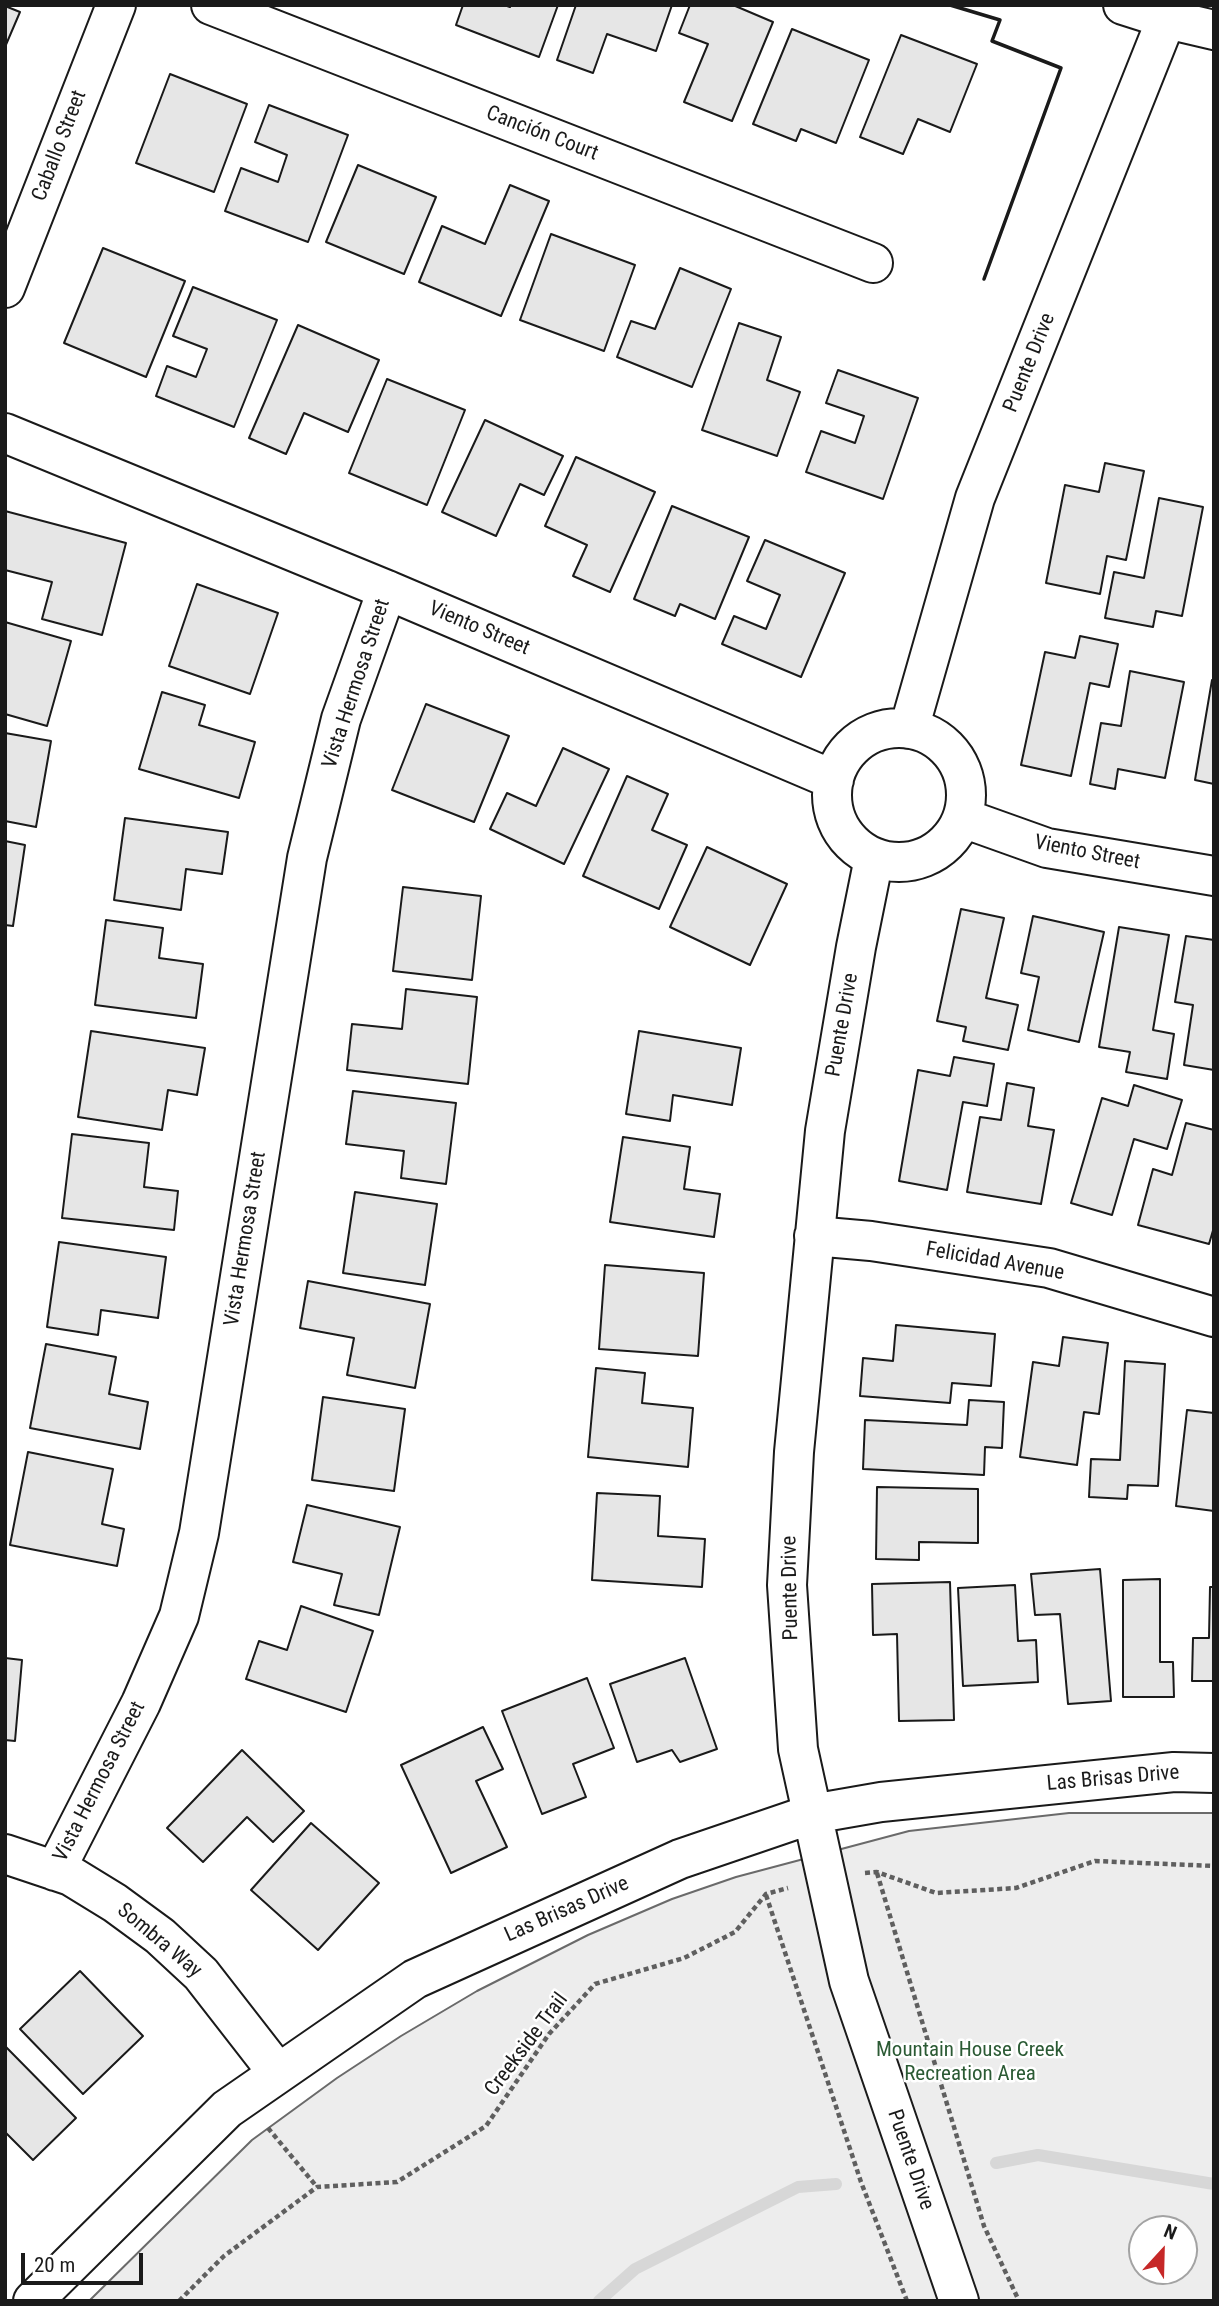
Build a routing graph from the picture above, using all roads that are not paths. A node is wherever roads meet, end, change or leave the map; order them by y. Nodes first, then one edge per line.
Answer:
1 (116, 5) edge
2 (211, 5) edge
3 (1123, 5) edge
4 (1169, 12) edge
5 (1214, 30) edge
6 (873, 263) dead end
7 (5, 288) edge
8 (5, 433) edge
9 (387, 590) junction
10 (909, 729) junction
11 (834, 780) junction
12 (963, 818) junction
13 (874, 858) junction
14 (1214, 876) edge
15 (814, 1236) junction
16 (1214, 1317) edge
17 (1214, 1773) edge
18 (812, 1814) junction
19 (5, 1854) edge
20 (55, 1871) junction
21 (278, 2073) junction
22 (33, 2301) edge
23 (959, 2301) edge

1 - 7 street, Caballo Street
2 - 6 street, Canción Court
3 - 4 street
4 - 5 street
4 - 10 street, Puente Drive
8 - 9 street, Viento Street
9 - 11 street, Viento Street
9 - 20 street, Vista Hermosa Street
10 - 11 street
10 - 12 street
11 - 13 street
12 - 13 street
12 - 14 street, Viento Street
13 - 15 street, Puente Drive
15 - 16 street, Felicidad Avenue
15 - 18 street, Puente Drive
17 - 18 street, Las Brisas Drive
18 - 21 street, Las Brisas Drive
18 - 23 street, Puente Drive
19 - 20 street, Sombra Way
20 - 21 street, Sombra Way
21 - 22 street, Las Brisas Drive

